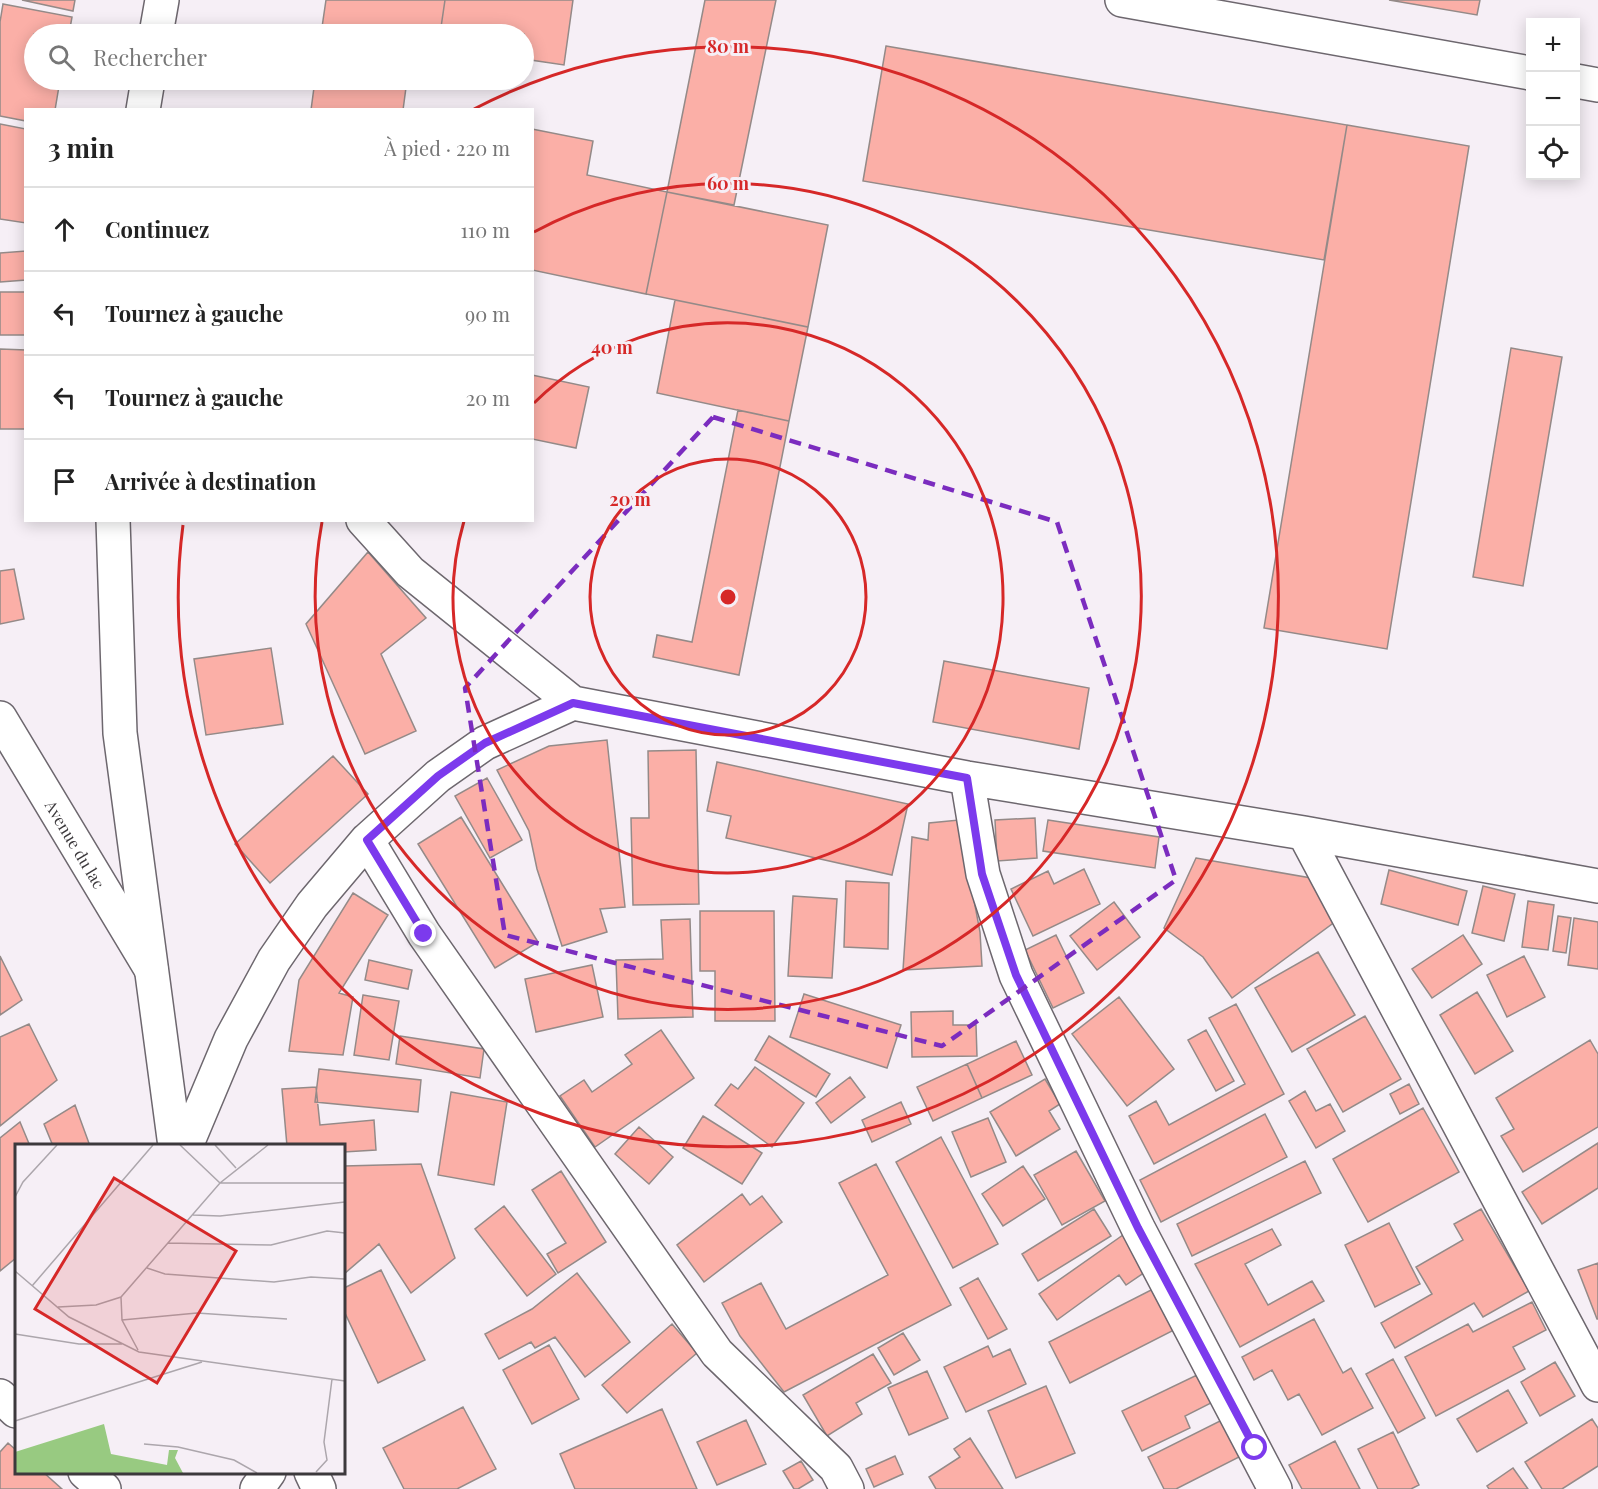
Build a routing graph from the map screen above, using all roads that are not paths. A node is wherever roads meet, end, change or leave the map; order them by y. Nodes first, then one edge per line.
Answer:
1 (162, 0) edge
2 (1122, 0) edge
3 (158, 24) edge
4 (1526, 72) edge
5 (1580, 82) edge
6 (1598, 85) edge
7 (146, 90) edge
8 (143, 108) edge
9 (113, 522) edge
10 (365, 522) edge
11 (573, 703) junction
12 (0, 718) edge
13 (967, 778) junction
14 (1304, 833) junction
15 (367, 840) junction
16 (1598, 886) edge
17 (151, 969) junction
18 (176, 1144) edge
19 (187, 1144) edge
20 (1598, 1385) edge
21 (0, 1396) edge
22 (15, 1410) edge
23 (86, 1474) edge
24 (268, 1474) edge
25 (311, 1474) edge
26 (104, 1489) edge
27 (257, 1489) edge
28 (318, 1489) edge
29 (847, 1489) edge
30 (1275, 1489) edge

1 - 3 main road
2 - 4 main road
5 - 6 main road
7 - 8 main road
9 - 17 main road
10 - 11 main road
11 - 13 main road
11 - 15 main road
12 - 17 main road, Avenue du lac
13 - 14 main road
13 - 30 main road
14 - 16 main road
14 - 20 main road
15 - 19 main road
15 - 29 main road
17 - 18 main road
21 - 22 main road
23 - 26 main road
24 - 27 main road
25 - 28 main road

